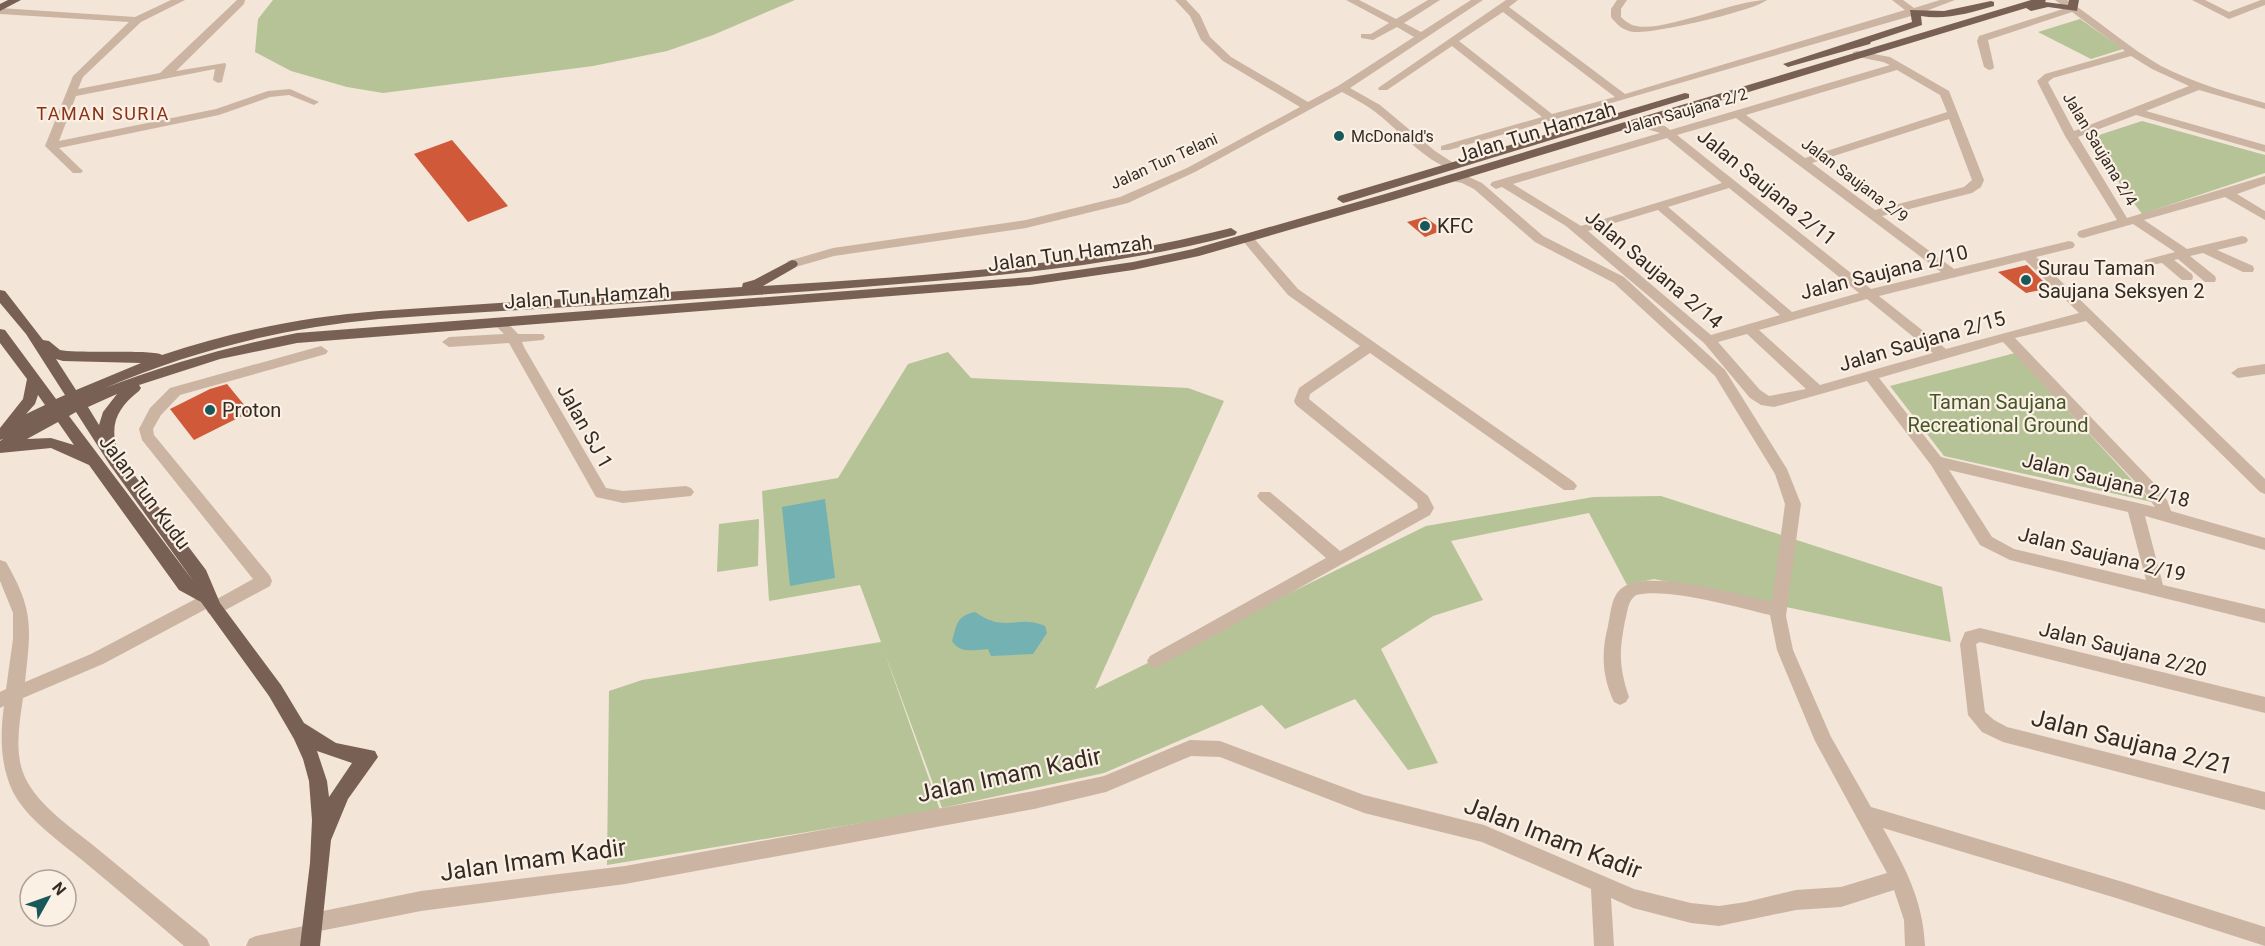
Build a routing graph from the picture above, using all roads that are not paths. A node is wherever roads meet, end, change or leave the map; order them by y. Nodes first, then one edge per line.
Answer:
1 (16, 0) edge
2 (180, 0) edge
3 (1179, 0) edge
4 (1351, 0) edge
5 (1436, 0) edge
6 (1478, 0) edge
7 (1513, 0) edge
8 (1622, 0) edge
9 (1762, 0) edge
10 (1897, 0) edge
11 (1950, 0) edge
12 (2007, 0) edge
13 (2041, 0) edge
14 (2060, 0) edge
15 (2197, 0) edge
16 (241, 2) dead end
17 (2265, 2) edge
18 (1991, 4) junction
19 (2074, 4) edge
20 (1503, 8) junction
21 (0, 10) edge
22 (1914, 12) junction
23 (1978, 19) junction
24 (137, 20) junction
25 (1395, 24) junction
26 (1365, 36) dead end
27 (1421, 36) junction
28 (1453, 41) junction
29 (1886, 45) junction
30 (1839, 48) junction
31 (2132, 52) junction
32 (1857, 54) junction
33 (1886, 59) junction
34 (1899, 66) junction
35 (1989, 67) dead end
36 (164, 76) junction
37 (218, 80) dead end
38 (1342, 87) junction
39 (2197, 87) junction
40 (1383, 88) dead end
41 (71, 94) junction
42 (1623, 98) junction
43 (314, 102) dead end
44 (2265, 106) edge
45 (1308, 107) junction
46 (2136, 111) junction
47 (1663, 113) junction
48 (1737, 113) junction
49 (1953, 114) junction
50 (1550, 118) junction
51 (1634, 122) junction
52 (1664, 130) junction
53 (2071, 136) junction
54 (51, 146) junction
55 (1445, 148) dead end
56 (2265, 149) edge
57 (1804, 162) junction
58 (1481, 169) junction
59 (78, 171) dead end
60 (1451, 172) junction
61 (2265, 180) edge
62 (1504, 183) junction
63 (1730, 184) junction
64 (1480, 188) junction
65 (2227, 193) junction
66 (1659, 206) junction
67 (1874, 214) junction
68 (2265, 216) edge
69 (2129, 220) junction
70 (1579, 230) junction
71 (2083, 234) dead end
72 (1247, 238) junction
73 (2242, 240) dead end
74 (2069, 245) dead end
75 (2205, 249) junction
76 (2183, 254) junction
77 (2027, 255) junction
78 (2165, 259) junction
79 (2149, 263) dead end
80 (792, 264) junction
81 (2248, 269) dead end
82 (1952, 274) junction
83 (2187, 277) dead end
84 (2210, 279) dead end
85 (894, 281) junction
86 (0, 294) edge
87 (1870, 294) junction
88 (650, 297) junction
89 (1789, 316) junction
90 (2087, 316) junction
91 (533, 320) junction
92 (500, 322) junction
93 (1749, 328) junction
94 (32, 331) junction
95 (261, 331) junction
96 (513, 336) junction
97 (538, 337) dead end
98 (2006, 337) junction
99 (1709, 340) junction
100 (2, 341) edge
101 (449, 342) dead end
102 (1370, 346) junction
103 (321, 351) dead end
104 (1945, 356) junction
105 (206, 358) junction
106 (2265, 369) edge
107 (2238, 373) dead end
108 (34, 377) junction
109 (1871, 377) junction
110 (1818, 391) junction
111 (1761, 397) junction
112 (76, 401) junction
113 (1740, 406) junction
114 (56, 411) junction
115 (0, 434) edge
116 (0, 450) edge
117 (115, 461) junction
118 (1936, 461) junction
119 (100, 469) junction
120 (1569, 486) dead end
121 (2265, 488) edge
122 (686, 492) dead end
123 (1265, 496) dead end
124 (2135, 508) junction
125 (2164, 515) junction
126 (2265, 544) edge
127 (1338, 560) junction
128 (0, 566) edge
129 (2156, 589) junction
130 (210, 602) junction
131 (1779, 610) junction
132 (2265, 616) edge
133 (1156, 661) dead end
134 (7, 696) edge
135 (1620, 697) dead end
136 (2265, 705) edge
137 (294, 723) junction
138 (1988, 726) joint
139 (2265, 801) edge
140 (1865, 814) junction
141 (321, 845) junction
142 (1900, 877) junction
143 (1600, 884) junction
144 (311, 934) edge
145 (2265, 937) edge
146 (200, 946) edge
147 (256, 946) edge
148 (1604, 946) edge
149 (1915, 946) edge

1 - 21 main road
2 - 24 street
3 - 45 street
4 - 25 street
5 - 25 street
6 - 27 street, Jalan Tun Telani
7 - 20 street
8 - 9 street
10 - 22 street
11 - 22 street
12 - 18 main road, Jalan Tun Hamzah
13 - 23 main road, Jalan Tun Hamzah
14 - 19 street
15 - 17 street
16 - 36 street
18 - 22 main road
18 - 30 main road, Jalan Tun Hamzah
19 - 23 main road
19 - 31 street
19 - 35 street
20 - 28 street
20 - 42 street
21 - 24 street
22 - 30 main road
22 - 42 street
23 - 29 main road, Jalan Tun Hamzah
24 - 41 street
25 - 26 street
25 - 27 street
27 - 38 street, Jalan Tun Telani
28 - 40 street
28 - 50 street
29 - 32 main road, Jalan Tun Hamzah
29 - 33 street
30 - 60 main road, Jalan Tun Hamzah
31 - 39 street
31 - 53 street, Jalan Saujana 2/4
32 - 33 street
32 - 47 main road, Jalan Tun Hamzah
33 - 34 street
34 - 48 street, Jalan Saujana 2/2
34 - 49 street
36 - 37 street
36 - 41 street
38 - 45 street, Jalan Tun Telani
38 - 60 street
39 - 44 street
39 - 46 street
41 - 54 street
42 - 50 street
43 - 54 street
45 - 80 street, Jalan Tun Telani
46 - 53 street
46 - 56 street
47 - 51 main road, Jalan Tun Hamzah
47 - 52 street
48 - 52 street, Jalan Saujana 2/2
48 - 57 street, Jalan Saujana 2/9
49 - 57 street
49 - 67 street
50 - 55 street
51 - 52 street
51 - 58 main road, Jalan Tun Hamzah
52 - 62 street, Jalan Saujana 2/2
52 - 63 street, Jalan Saujana 2/11
53 - 69 street, Jalan Saujana 2/4
54 - 59 street
57 - 67 street, Jalan Saujana 2/9
58 - 60 main road, Jalan Tun Hamzah
58 - 64 street
60 - 64 street
60 - 72 main road, Jalan Tun Hamzah
60 - 85 main road, Jalan Tun Hamzah
61 - 65 street
62 - 64 street, Jalan Saujana 2/2
62 - 70 street, Jalan Saujana 2/14
63 - 66 street
63 - 87 street, Jalan Saujana 2/11
64 - 113 street
65 - 68 street
65 - 69 street
66 - 70 street
66 - 89 street
67 - 82 street, Jalan Saujana 2/9
69 - 71 street
69 - 76 street
70 - 99 street, Jalan Saujana 2/14
72 - 91 main road, Jalan Tun Hamzah
72 - 102 street
73 - 75 street
74 - 77 street, Jalan Saujana 2/10
75 - 76 street
75 - 81 street
76 - 78 street
76 - 84 street
77 - 82 street, Jalan Saujana 2/10
77 - 90 street
78 - 79 street
78 - 83 street
80 - 85 main road
80 - 88 main road
82 - 87 street, Jalan Saujana 2/10
85 - 88 main road, Jalan Tun Hamzah
86 - 94 main road
87 - 89 street, Jalan Saujana 2/10
87 - 104 street, Jalan Saujana 2/11
88 - 95 main road, Jalan Tun Hamzah
89 - 93 street, Jalan Saujana 2/10
90 - 98 street, Jalan Saujana 2/15
90 - 121 street
91 - 92 main road, Jalan Tun Hamzah
91 - 96 street
92 - 96 street, Jalan SJ 1
92 - 105 main road, Jalan Tun Hamzah
93 - 99 street, Jalan Saujana 2/10
93 - 110 street
94 - 95 main road
94 - 112 main road, Jalan Tun Kudu
95 - 112 main road, Jalan Tun Hamzah
96 - 97 street
96 - 101 street
96 - 122 street, Jalan SJ 1
98 - 104 street, Jalan Saujana 2/15
98 - 125 street
99 - 111 street, Jalan Saujana 2/14
100 - 108 main road, Jalan Tun Kudu
102 - 120 street
102 - 127 street
103 - 130 street
104 - 109 street, Jalan Saujana 2/15
105 - 112 main road, Jalan Tun Hamzah
105 - 117 main road
106 - 107 street
108 - 114 main road, Jalan Tun Kudu
108 - 115 main road
109 - 110 street, Jalan Saujana 2/15
109 - 118 street, Jalan Saujana 2/19
110 - 111 street, Jalan Saujana 2/15
111 - 113 street
112 - 114 main road
112 - 117 main road, Jalan Tun Kudu
113 - 131 street
114 - 115 main road
114 - 116 main road
114 - 119 main road, Jalan Tun Kudu
116 - 119 main road
117 - 130 main road, Jalan Tun Kudu
118 - 124 street, Jalan Saujana 2/18
118 - 129 street, Jalan Saujana 2/19
119 - 130 main road, Jalan Tun Kudu
123 - 127 street
124 - 125 street, Jalan Saujana 2/18
124 - 129 street
125 - 126 street, Jalan Saujana 2/18
127 - 133 street
128 - 134 street
129 - 132 street, Jalan Saujana 2/19
130 - 134 street
130 - 137 main road, Jalan Tun Kudu
131 - 135 street
131 - 140 street
134 - 146 street
136 - 138 street, Jalan Saujana 2/20
137 - 141 main road, Jalan Tun Kudu
137 - 141 main road
138 - 139 street, Jalan Saujana 2/21
140 - 142 street
140 - 145 street
141 - 144 main road, Jalan Tun Kudu
142 - 143 street, Jalan Imam Kadir
142 - 149 street
143 - 144 street, Jalan Imam Kadir
143 - 148 street
144 - 147 street, Jalan Imam Kadir

